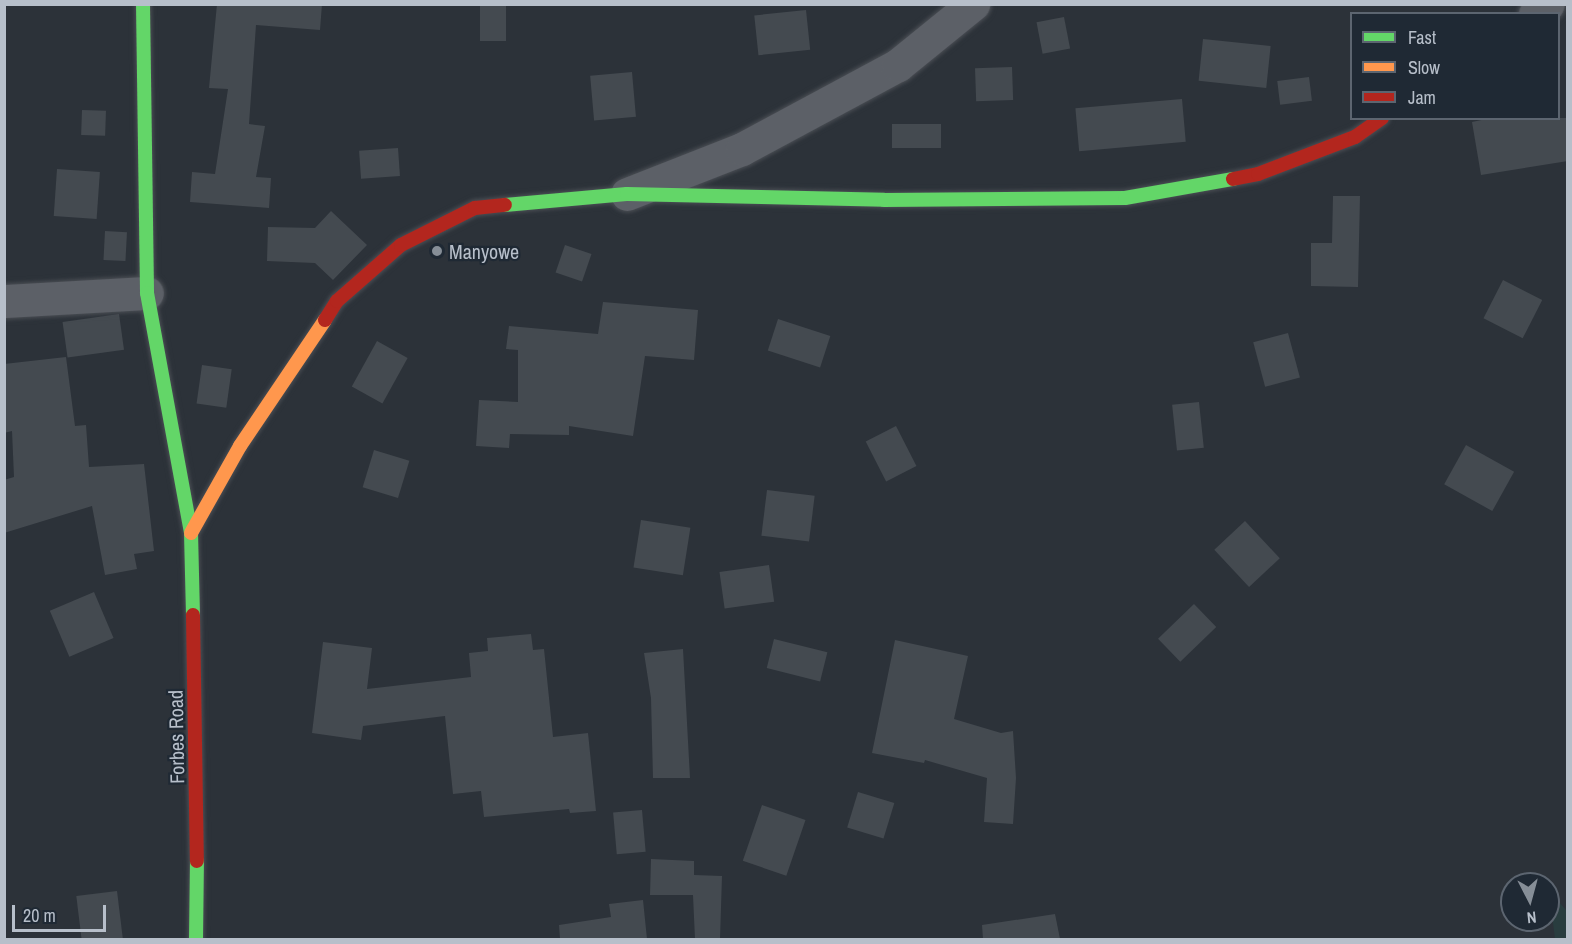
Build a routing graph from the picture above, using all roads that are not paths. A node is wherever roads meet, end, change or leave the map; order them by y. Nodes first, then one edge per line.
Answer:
1 (143, 4) edge
2 (973, 4) edge
3 (1379, 120) edge
4 (627, 194) junction
5 (147, 293) junction
6 (4, 301) edge
7 (191, 533) junction
8 (196, 939) edge

1 - 5 street, Forbes Road
2 - 4 street
3 - 4 street
4 - 7 street
5 - 6 street
5 - 7 street, Forbes Road
7 - 8 street, Forbes Road

